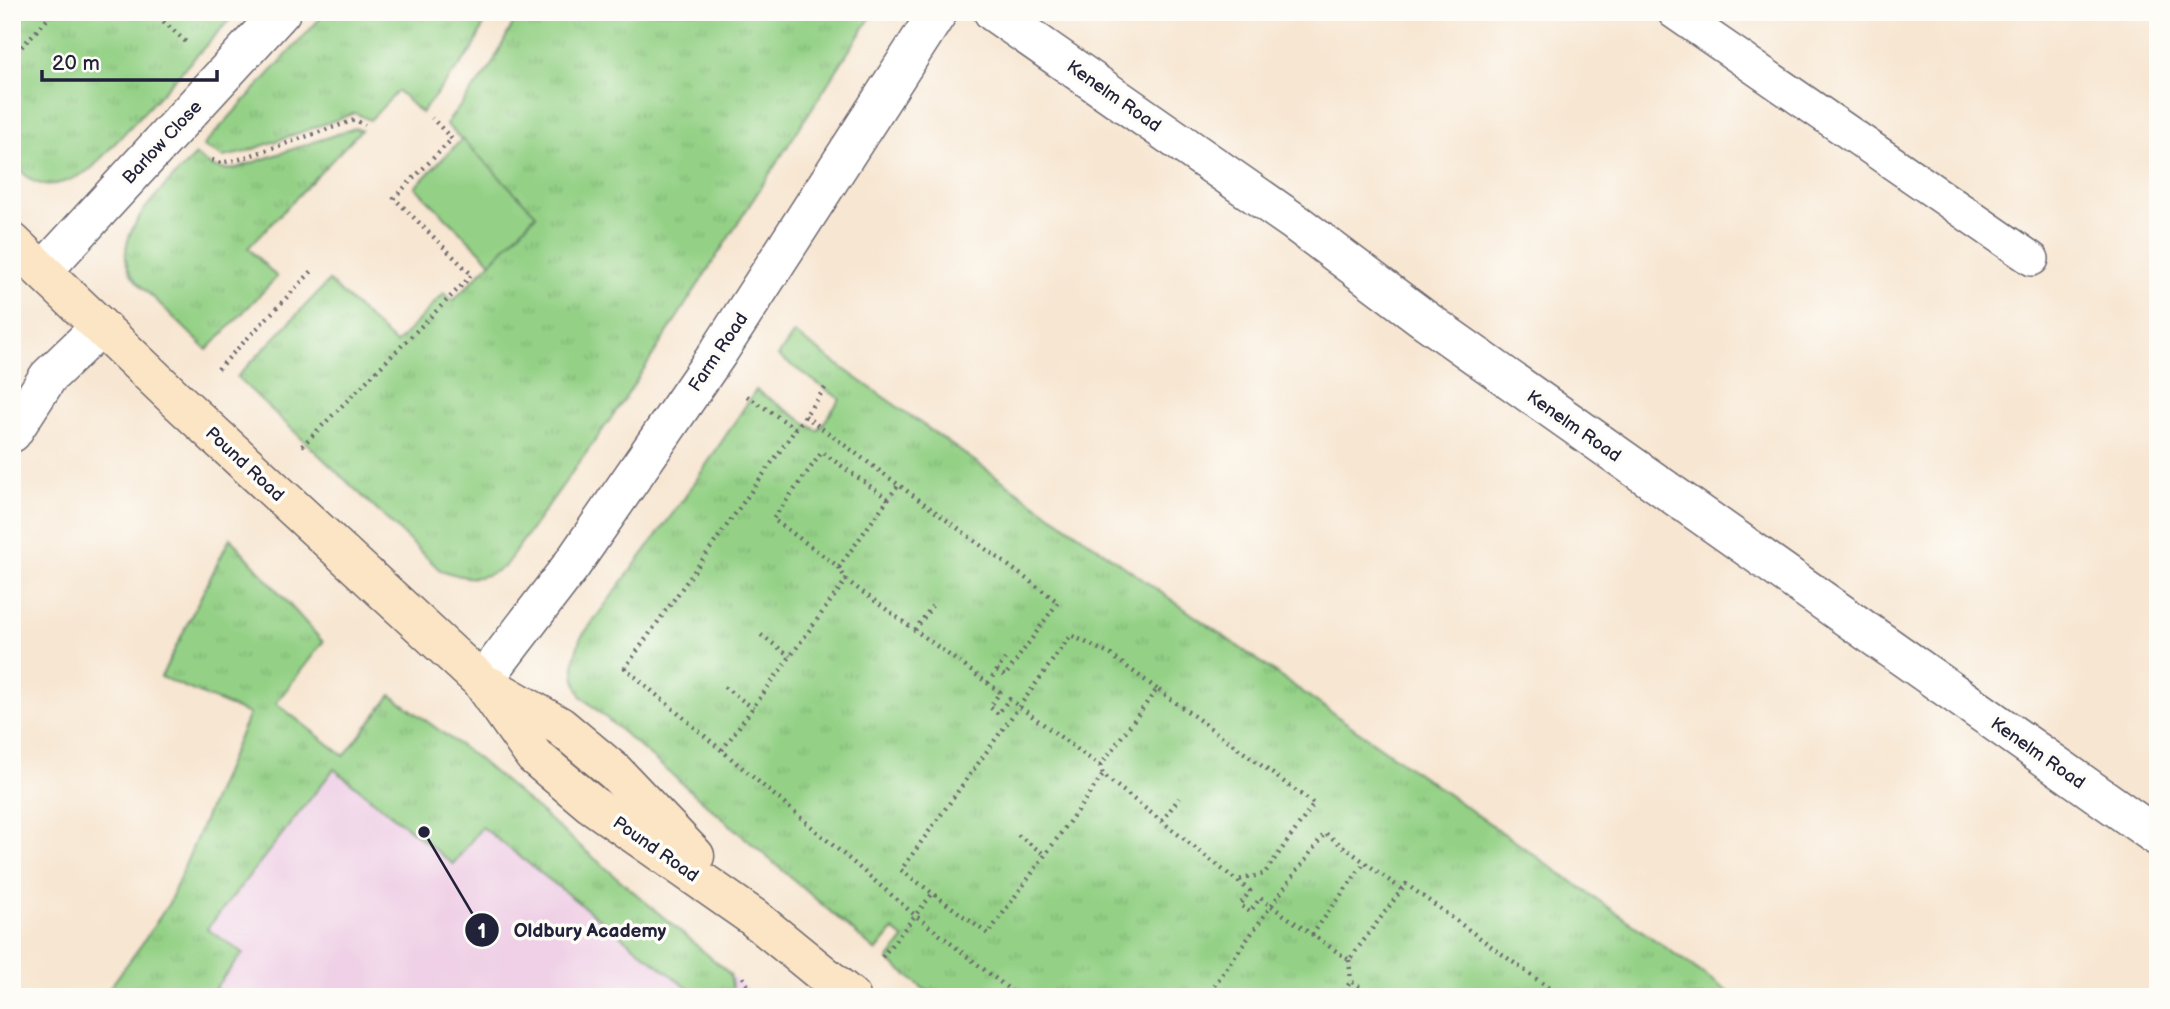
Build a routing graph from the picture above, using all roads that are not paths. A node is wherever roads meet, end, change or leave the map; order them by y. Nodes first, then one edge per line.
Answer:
1 (281, 12) edge
2 (938, 12) edge
3 (993, 12) edge
4 (1674, 12) edge
5 (12, 242) edge
6 (2032, 259) dead end
7 (43, 271) junction
8 (100, 327) junction
9 (12, 433) edge
10 (482, 682) junction
11 (2158, 837) edge
12 (851, 997) edge

1 - 7 street, Barlow Close
2 - 10 street, Farm Road
3 - 11 street, Kenelm Road
4 - 6 lane
5 - 7 street, Pound Road
7 - 8 street, Pound Road
8 - 9 street
8 - 10 street, Pound Road
10 - 12 street, Pound Road

